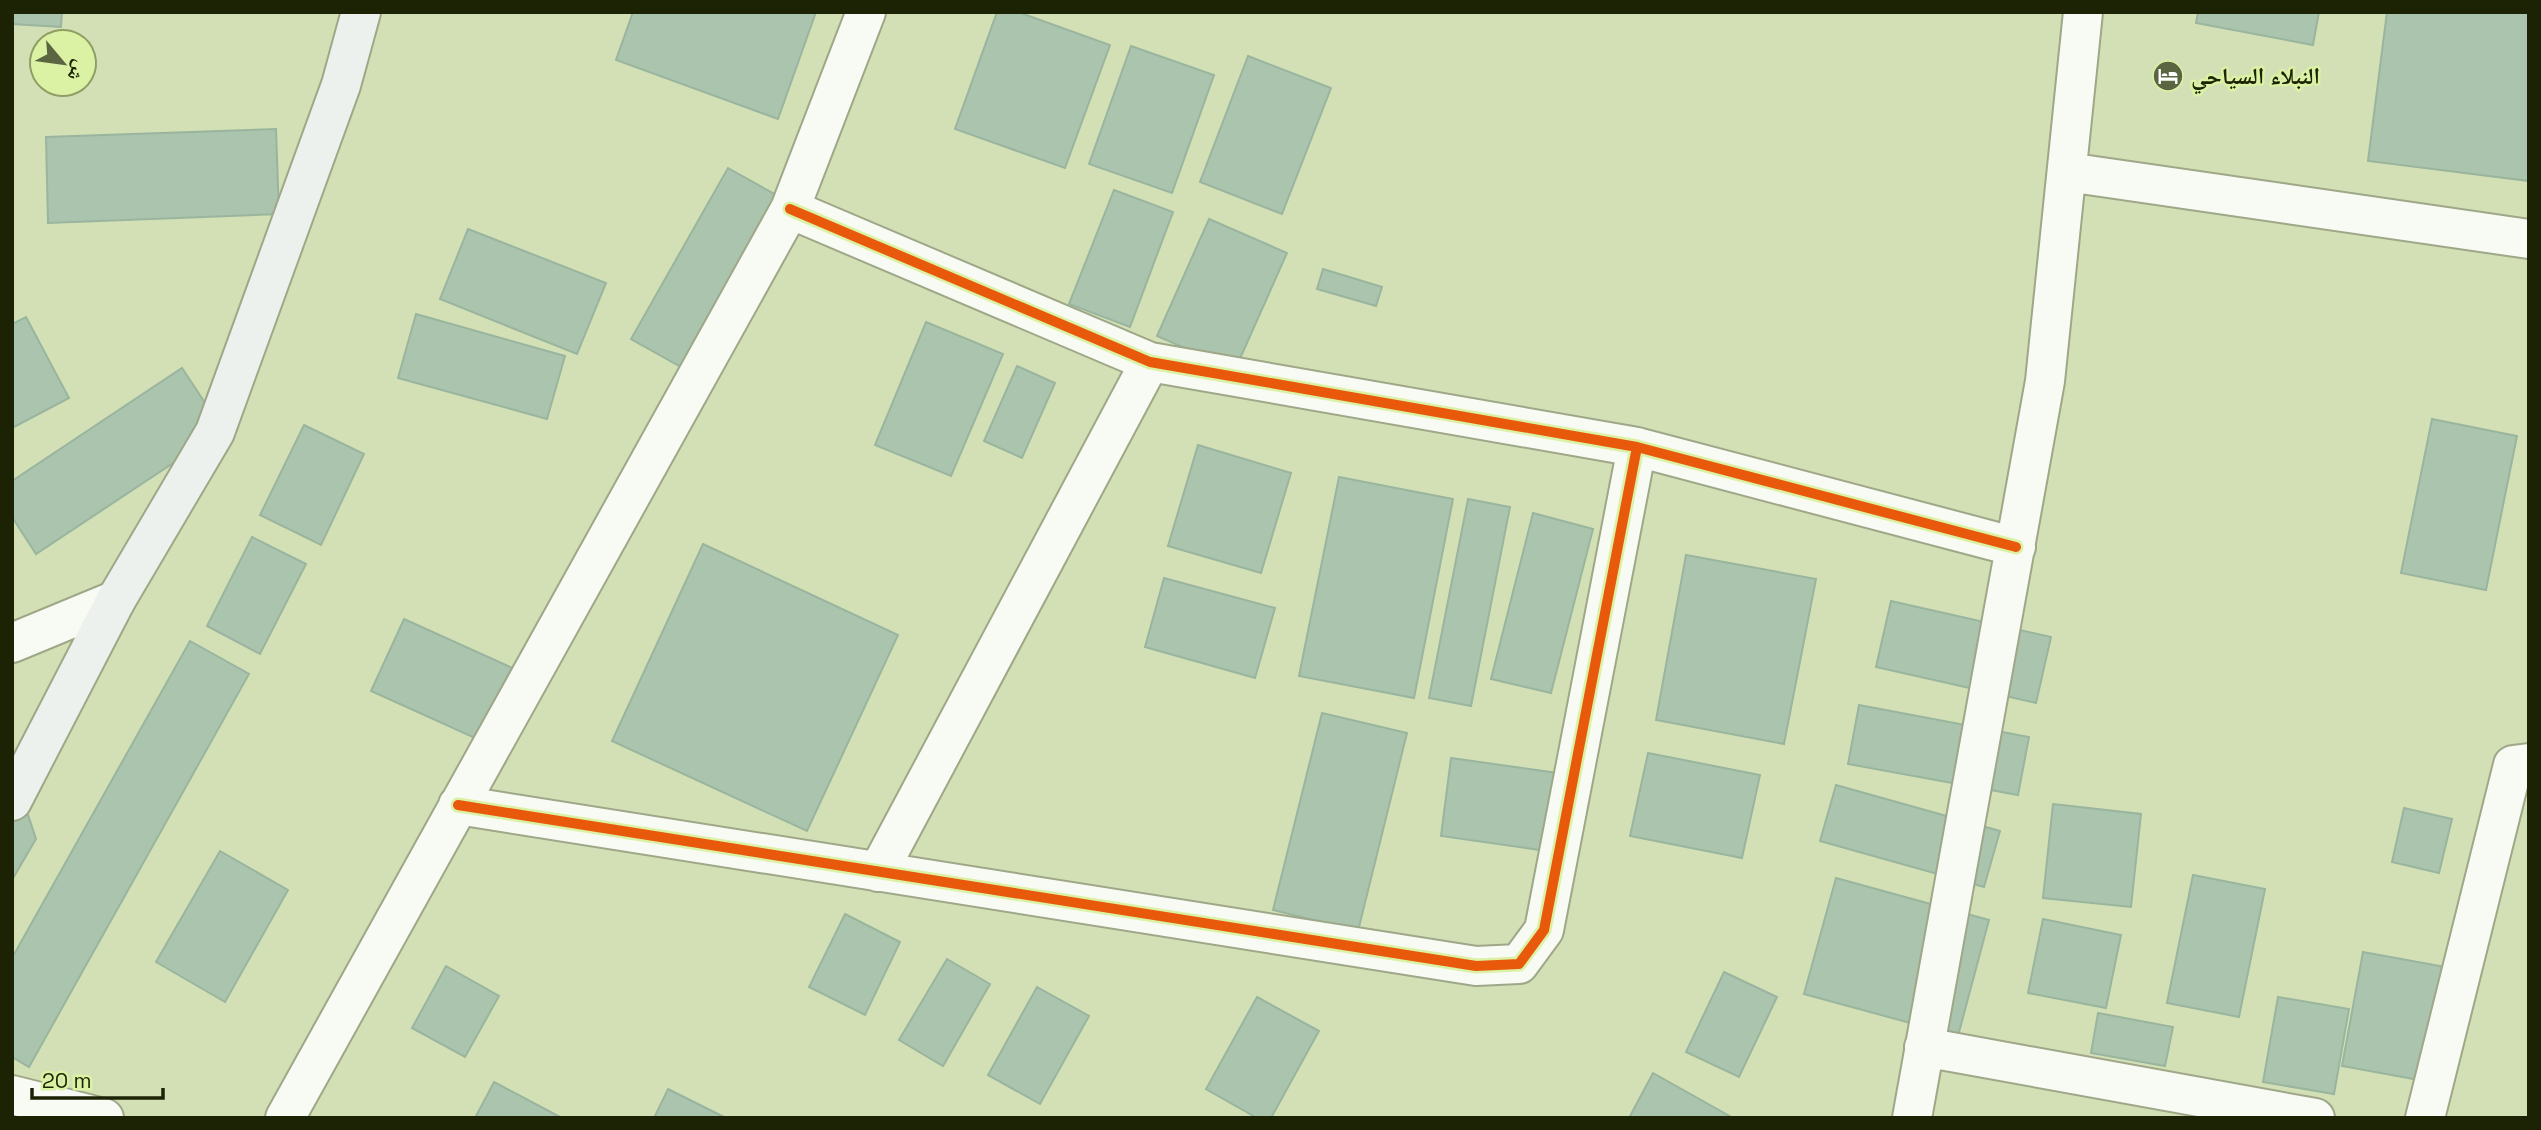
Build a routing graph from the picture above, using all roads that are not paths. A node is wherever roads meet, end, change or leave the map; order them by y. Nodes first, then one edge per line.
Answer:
1 (361, 12) edge
2 (866, 12) edge
3 (2083, 12) edge
4 (2067, 172) junction
5 (790, 208) junction
6 (2529, 239) edge
7 (1150, 362) junction
8 (1637, 447) junction
9 (2016, 547) junction
10 (116, 600) junction
11 (12, 643) edge
12 (2529, 763) edge
13 (12, 801) edge
14 (458, 805) junction
15 (878, 872) junction
16 (1924, 1047) junction
17 (12, 1095) edge
18 (104, 1118) edge
19 (285, 1118) edge
20 (1912, 1118) edge
21 (2315, 1118) edge
22 (2426, 1118) edge

1 - 10 street
2 - 5 street
3 - 4 street
4 - 6 street
4 - 9 street
5 - 7 street
5 - 14 street
7 - 8 street
7 - 15 street
8 - 9 street
8 - 15 street
9 - 16 street
10 - 11 street
10 - 13 street
12 - 22 street
14 - 15 street
14 - 19 street
16 - 20 street
16 - 21 street
17 - 18 street

